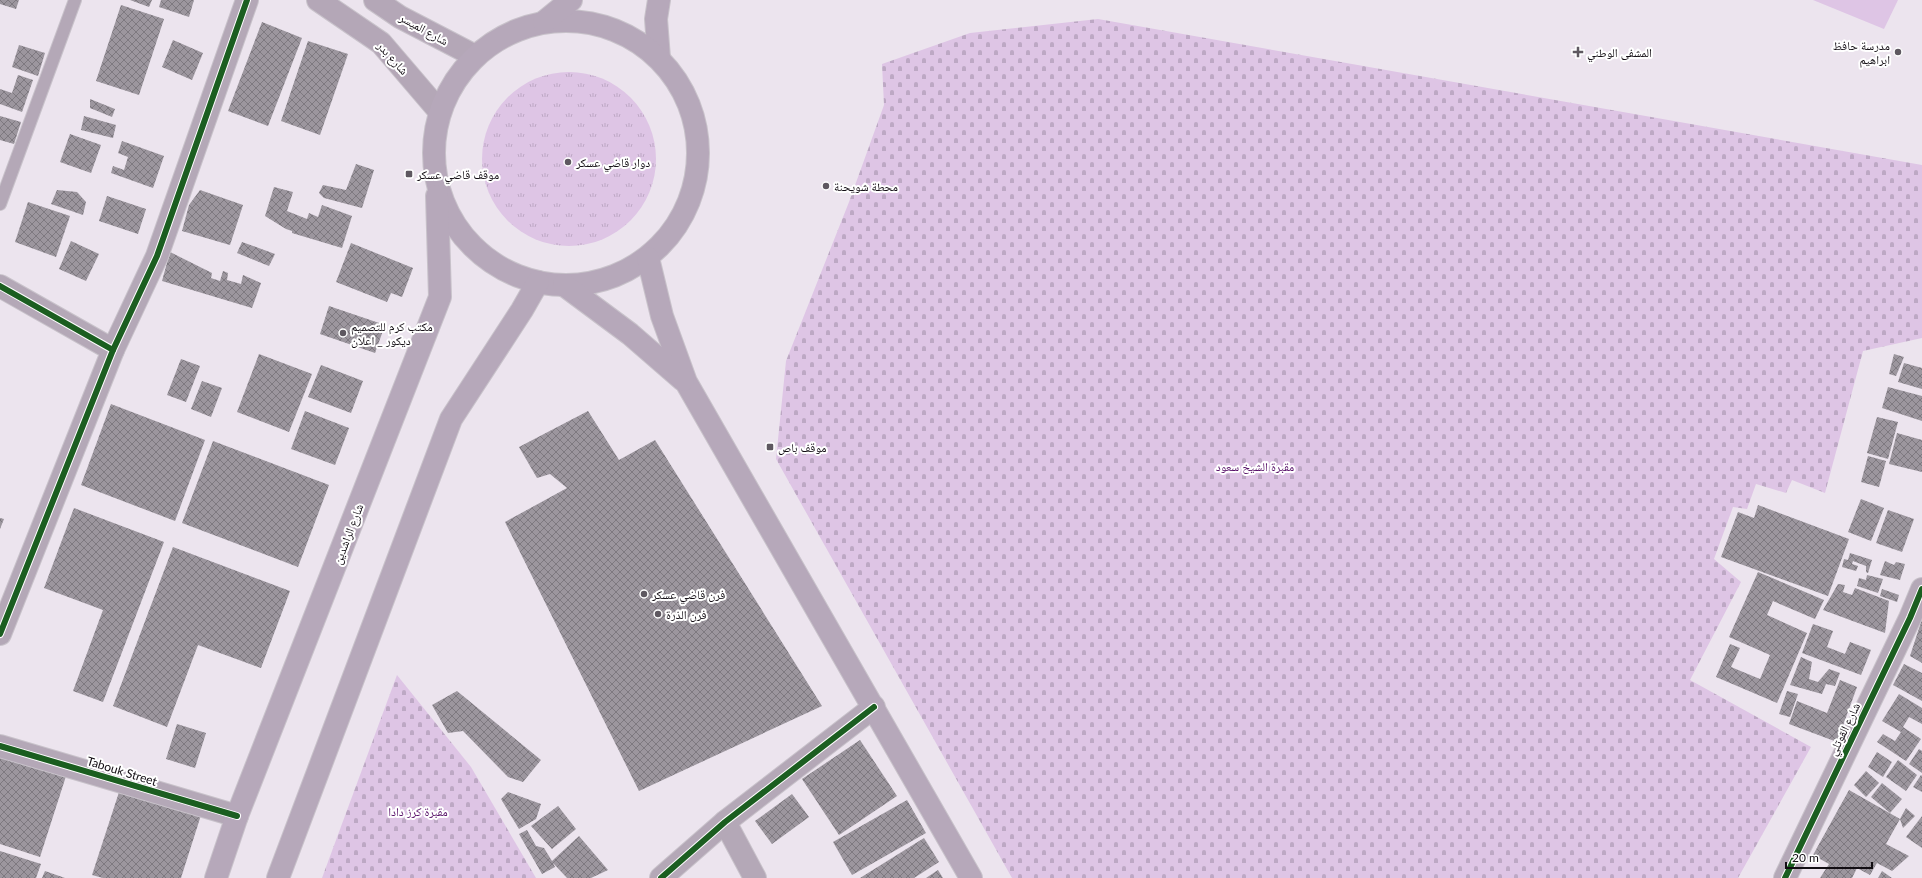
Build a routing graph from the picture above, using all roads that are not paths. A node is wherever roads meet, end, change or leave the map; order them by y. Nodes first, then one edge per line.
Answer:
1 (75, 0) edge
2 (247, 0) edge
3 (318, 0) edge
4 (375, 0) edge
5 (571, 0) edge
6 (659, 0) edge
7 (544, 22) junction
8 (475, 56) junction
9 (659, 58) junction
10 (440, 112) junction
11 (437, 183) junction
12 (0, 204) edge
13 (648, 258) junction
14 (538, 282) junction
15 (564, 285) junction
16 (0, 286) edge
17 (113, 350) junction
18 (686, 382) junction
19 (1922, 589) edge
20 (0, 634) edge
21 (874, 707) junction
22 (0, 746) edge
23 (237, 816) junction
24 (725, 822) junction
25 (216, 878) edge
26 (278, 878) edge
27 (661, 878) edge
28 (755, 878) edge
29 (971, 878) edge
30 (1785, 878) edge

1 - 12 lane
2 - 17 street
3 - 10 main road, شارع بدر
4 - 8 main road, شارع الميسر
5 - 7 main road
6 - 9 main road
7 - 8 main road
7 - 9 main road
8 - 10 main road
9 - 13 main road
10 - 11 main road
11 - 14 main road
11 - 23 main road, شارع الراشدين
13 - 15 main road
13 - 18 main road
14 - 15 main road
14 - 26 main road
15 - 18 main road
16 - 17 street
17 - 20 street
18 - 21 main road
19 - 30 street, شارع القوتلي
21 - 24 street
21 - 29 main road
22 - 23 street, Tabouk Street
23 - 25 main road, شارع الراشدين
24 - 27 street
24 - 28 street

